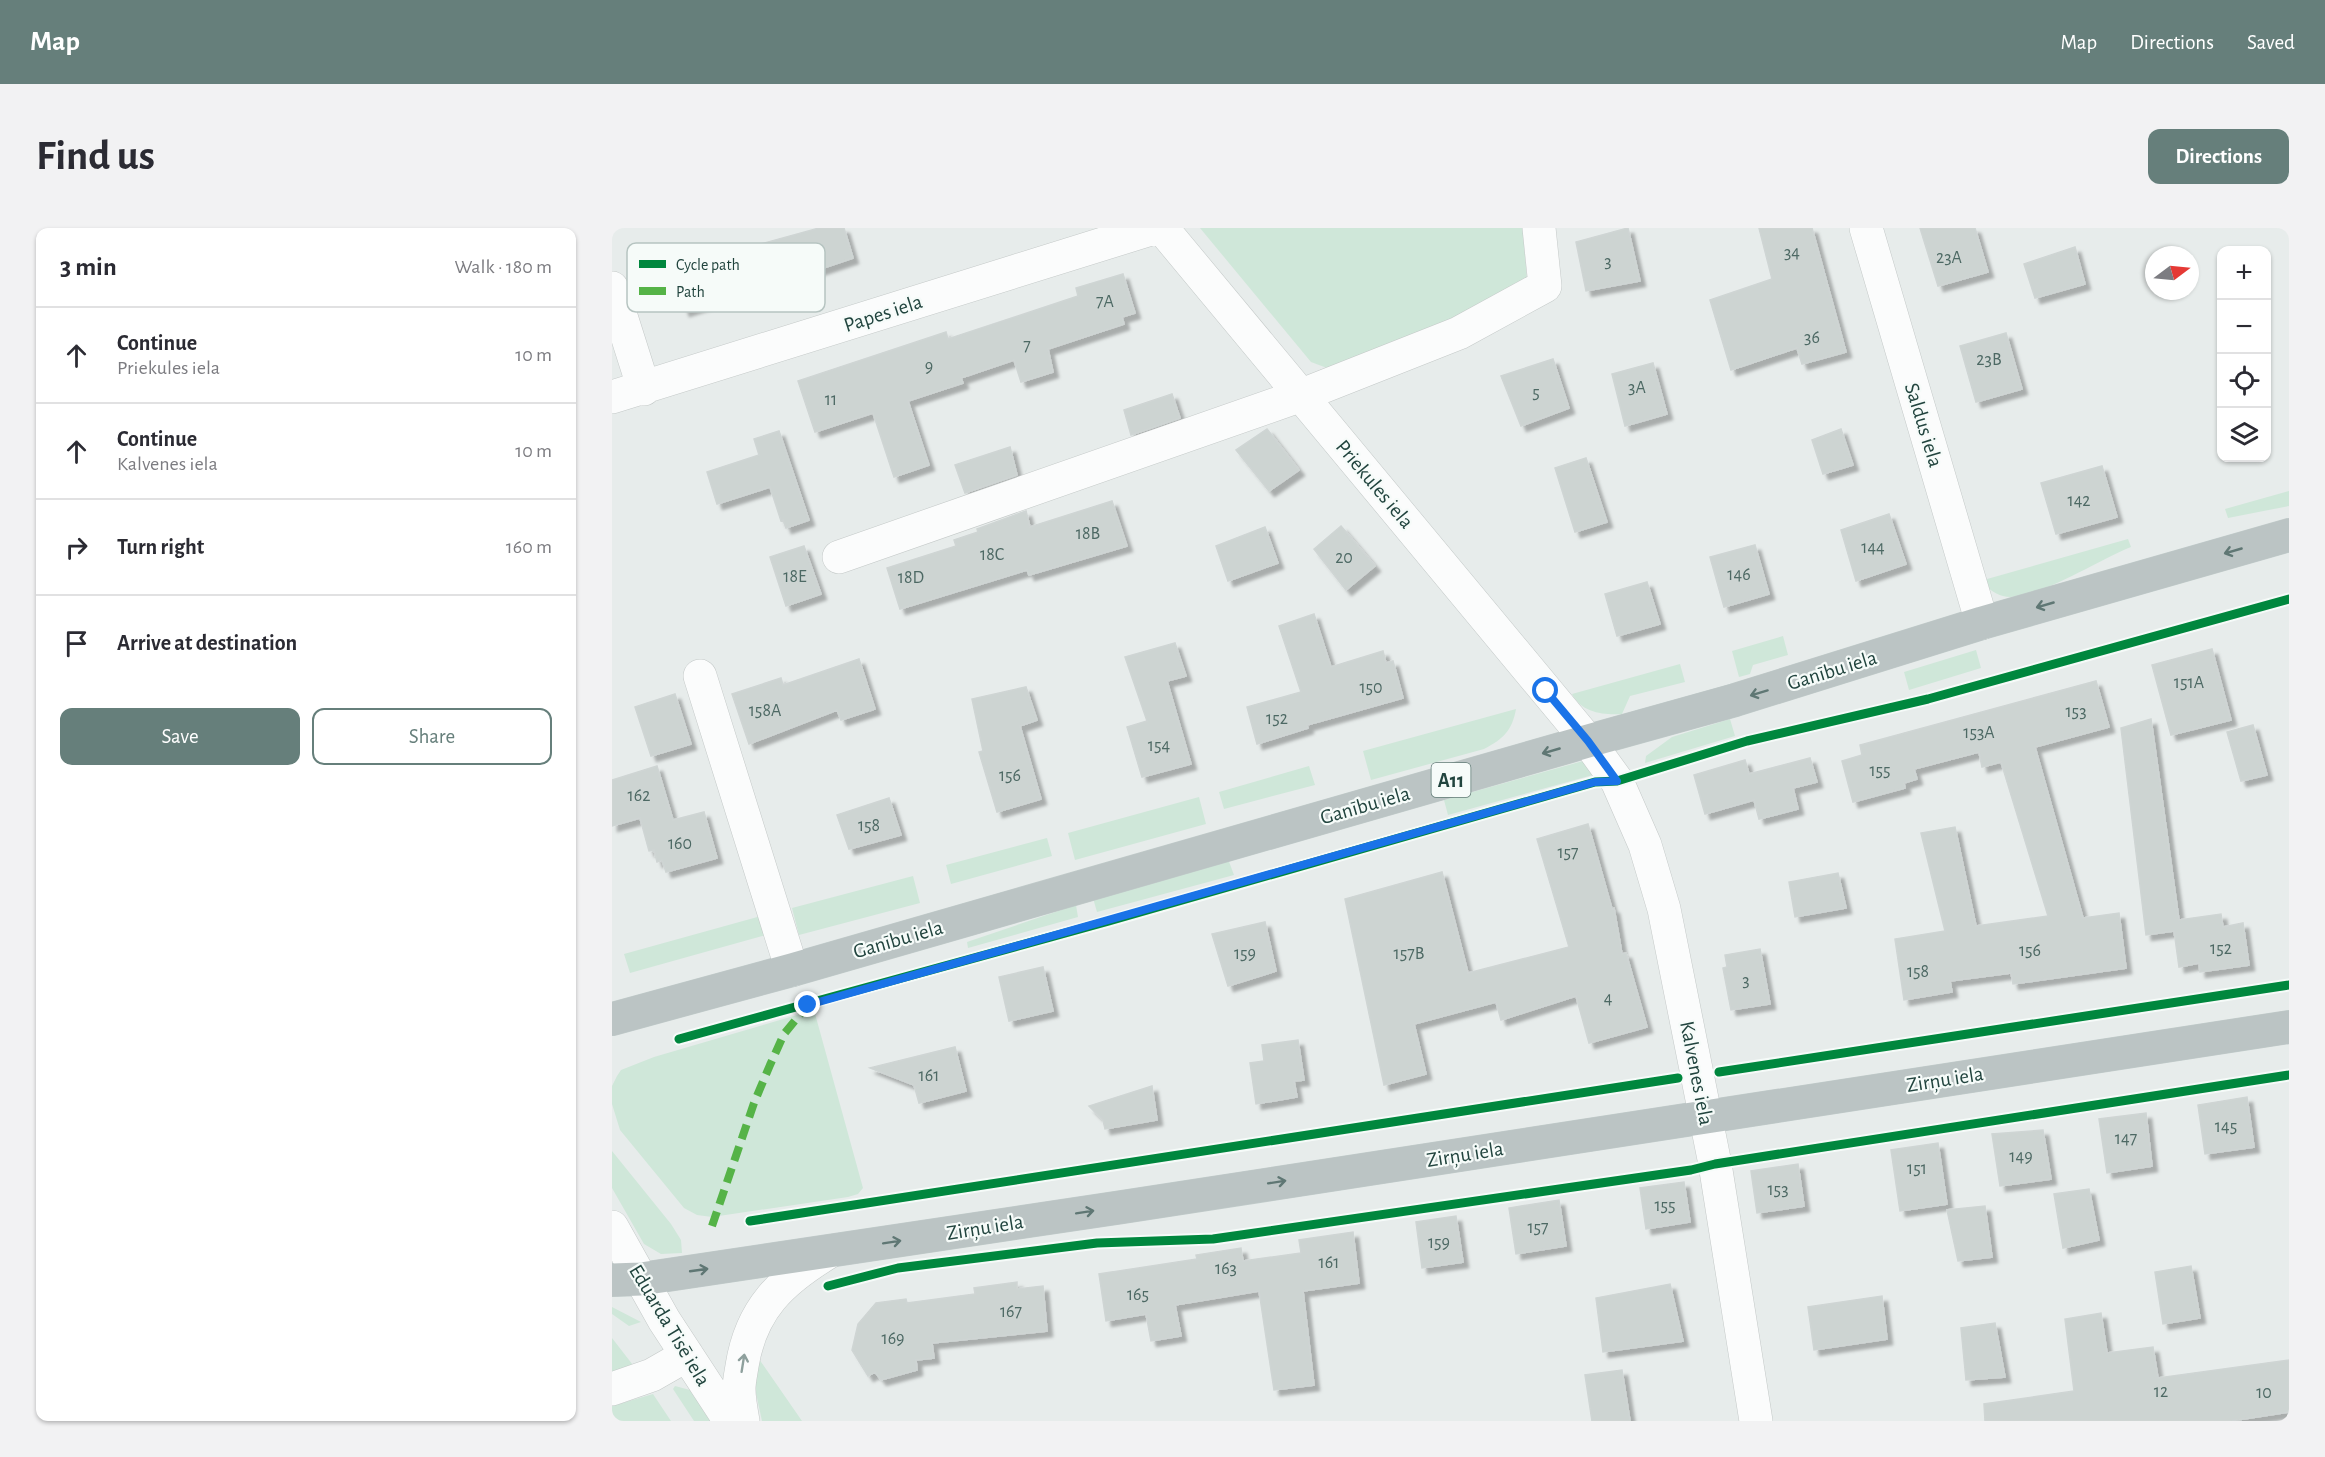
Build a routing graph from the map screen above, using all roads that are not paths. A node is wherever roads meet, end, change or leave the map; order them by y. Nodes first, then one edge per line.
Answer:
1 (1154, 228) edge
2 (1162, 228) edge
3 (1539, 228) edge
4 (1866, 228) edge
5 (612, 288) edge
6 (644, 389) junction
7 (1302, 396) junction
8 (612, 398) edge
9 (2289, 535) edge
10 (838, 557) dead end
11 (1982, 623) junction
12 (700, 676) dead end
13 (1588, 741) junction
14 (792, 970) junction
15 (612, 1019) edge
16 (2289, 1027) edge
17 (1705, 1115) junction
18 (612, 1227) edge
19 (829, 1252) junction
20 (627, 1279) edge
21 (687, 1355) junction
22 (612, 1389) edge
23 (730, 1421) edge
24 (743, 1421) edge
25 (1756, 1421) edge

1 - 6 street, Papes iela
2 - 7 street, Priekules iela
3 - 7 street
4 - 11 street, Saldus iela
5 - 6 street
6 - 8 street, Papes iela
7 - 10 street
7 - 13 street, Priekules iela
9 -> 11 highway, Ganību iela / A11
11 -> 13 highway, Ganību iela / A11
12 - 14 street
13 -> 14 highway, Ganību iela / A11
13 - 17 street, Kalvenes iela
14 - 15 highway, Ganību iela / A11
16 - 17 highway, Zirņu iela
19 -> 17 highway, Zirņu iela
17 - 25 street, Kalvenes iela
18 - 20 street, Eduarda Tisē iela
20 -> 19 highway, Zirņu iela
24 -> 19 street
20 - 21 street, Eduarda Tisē iela
21 - 22 street
21 - 23 street, Eduarda Tisē iela

